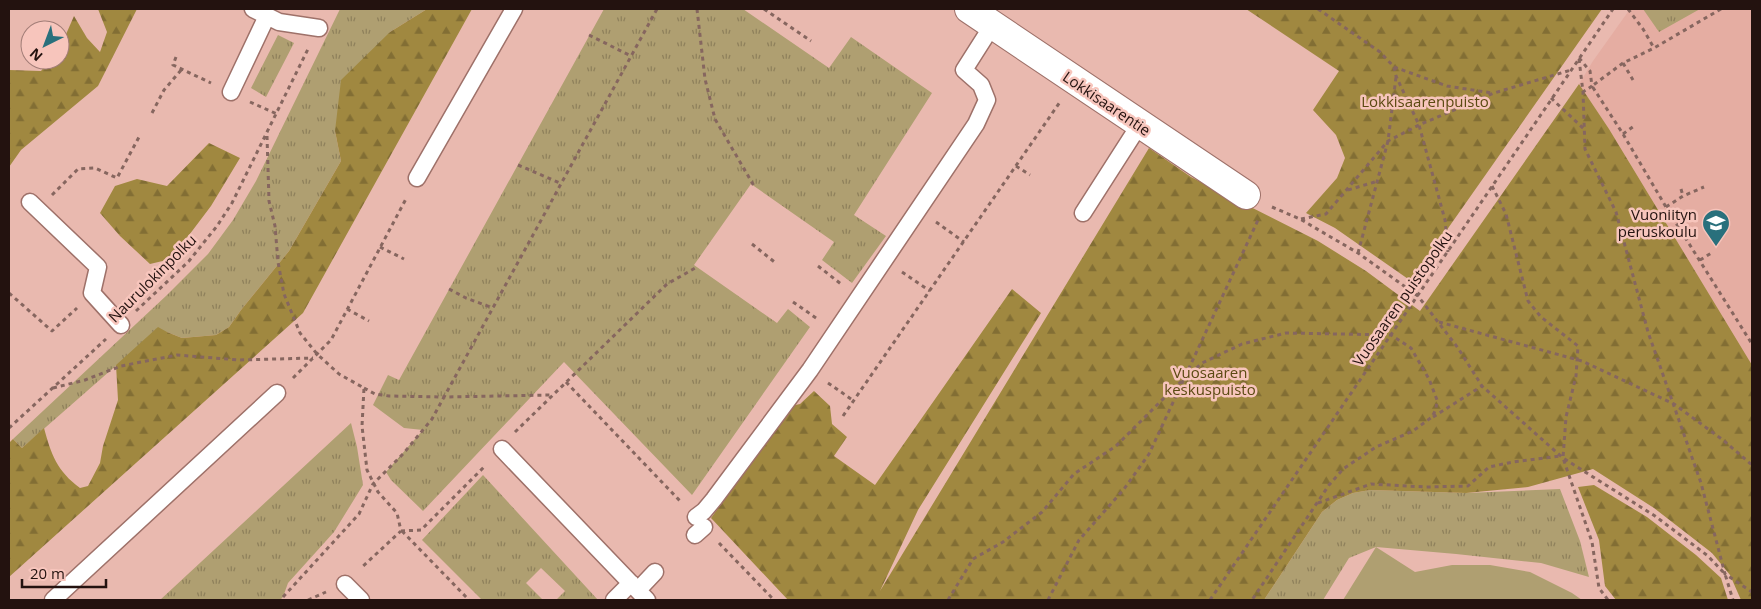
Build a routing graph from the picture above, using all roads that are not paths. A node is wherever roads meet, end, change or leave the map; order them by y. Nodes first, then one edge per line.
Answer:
1 (514, 9) edge
2 (969, 9) edge
3 (260, 12) edge
4 (992, 26) junction
5 (319, 28) road end
6 (231, 92) dead end
7 (1140, 124) junction
8 (417, 178) road end
9 (1256, 199) road end
10 (34, 206) road end
11 (1083, 212) dead end
12 (121, 325) road end
13 (277, 392) road end
14 (502, 449) road end
15 (698, 526) road end
16 (655, 572) dead end
17 (345, 584) road end
18 (638, 591) edge
19 (53, 600) edge
20 (361, 600) edge
21 (614, 600) edge

1 - 8 lane
2 - 4 street, Lokkisaarentie
3 - 5 lane
3 - 6 lane
4 - 7 street, Lokkisaarentie
4 - 15 lane
7 - 9 street, Lokkisaarentie
7 - 11 lane
10 - 12 lane
13 - 19 lane
14 - 18 lane
16 - 18 lane
17 - 20 lane
18 - 21 lane

